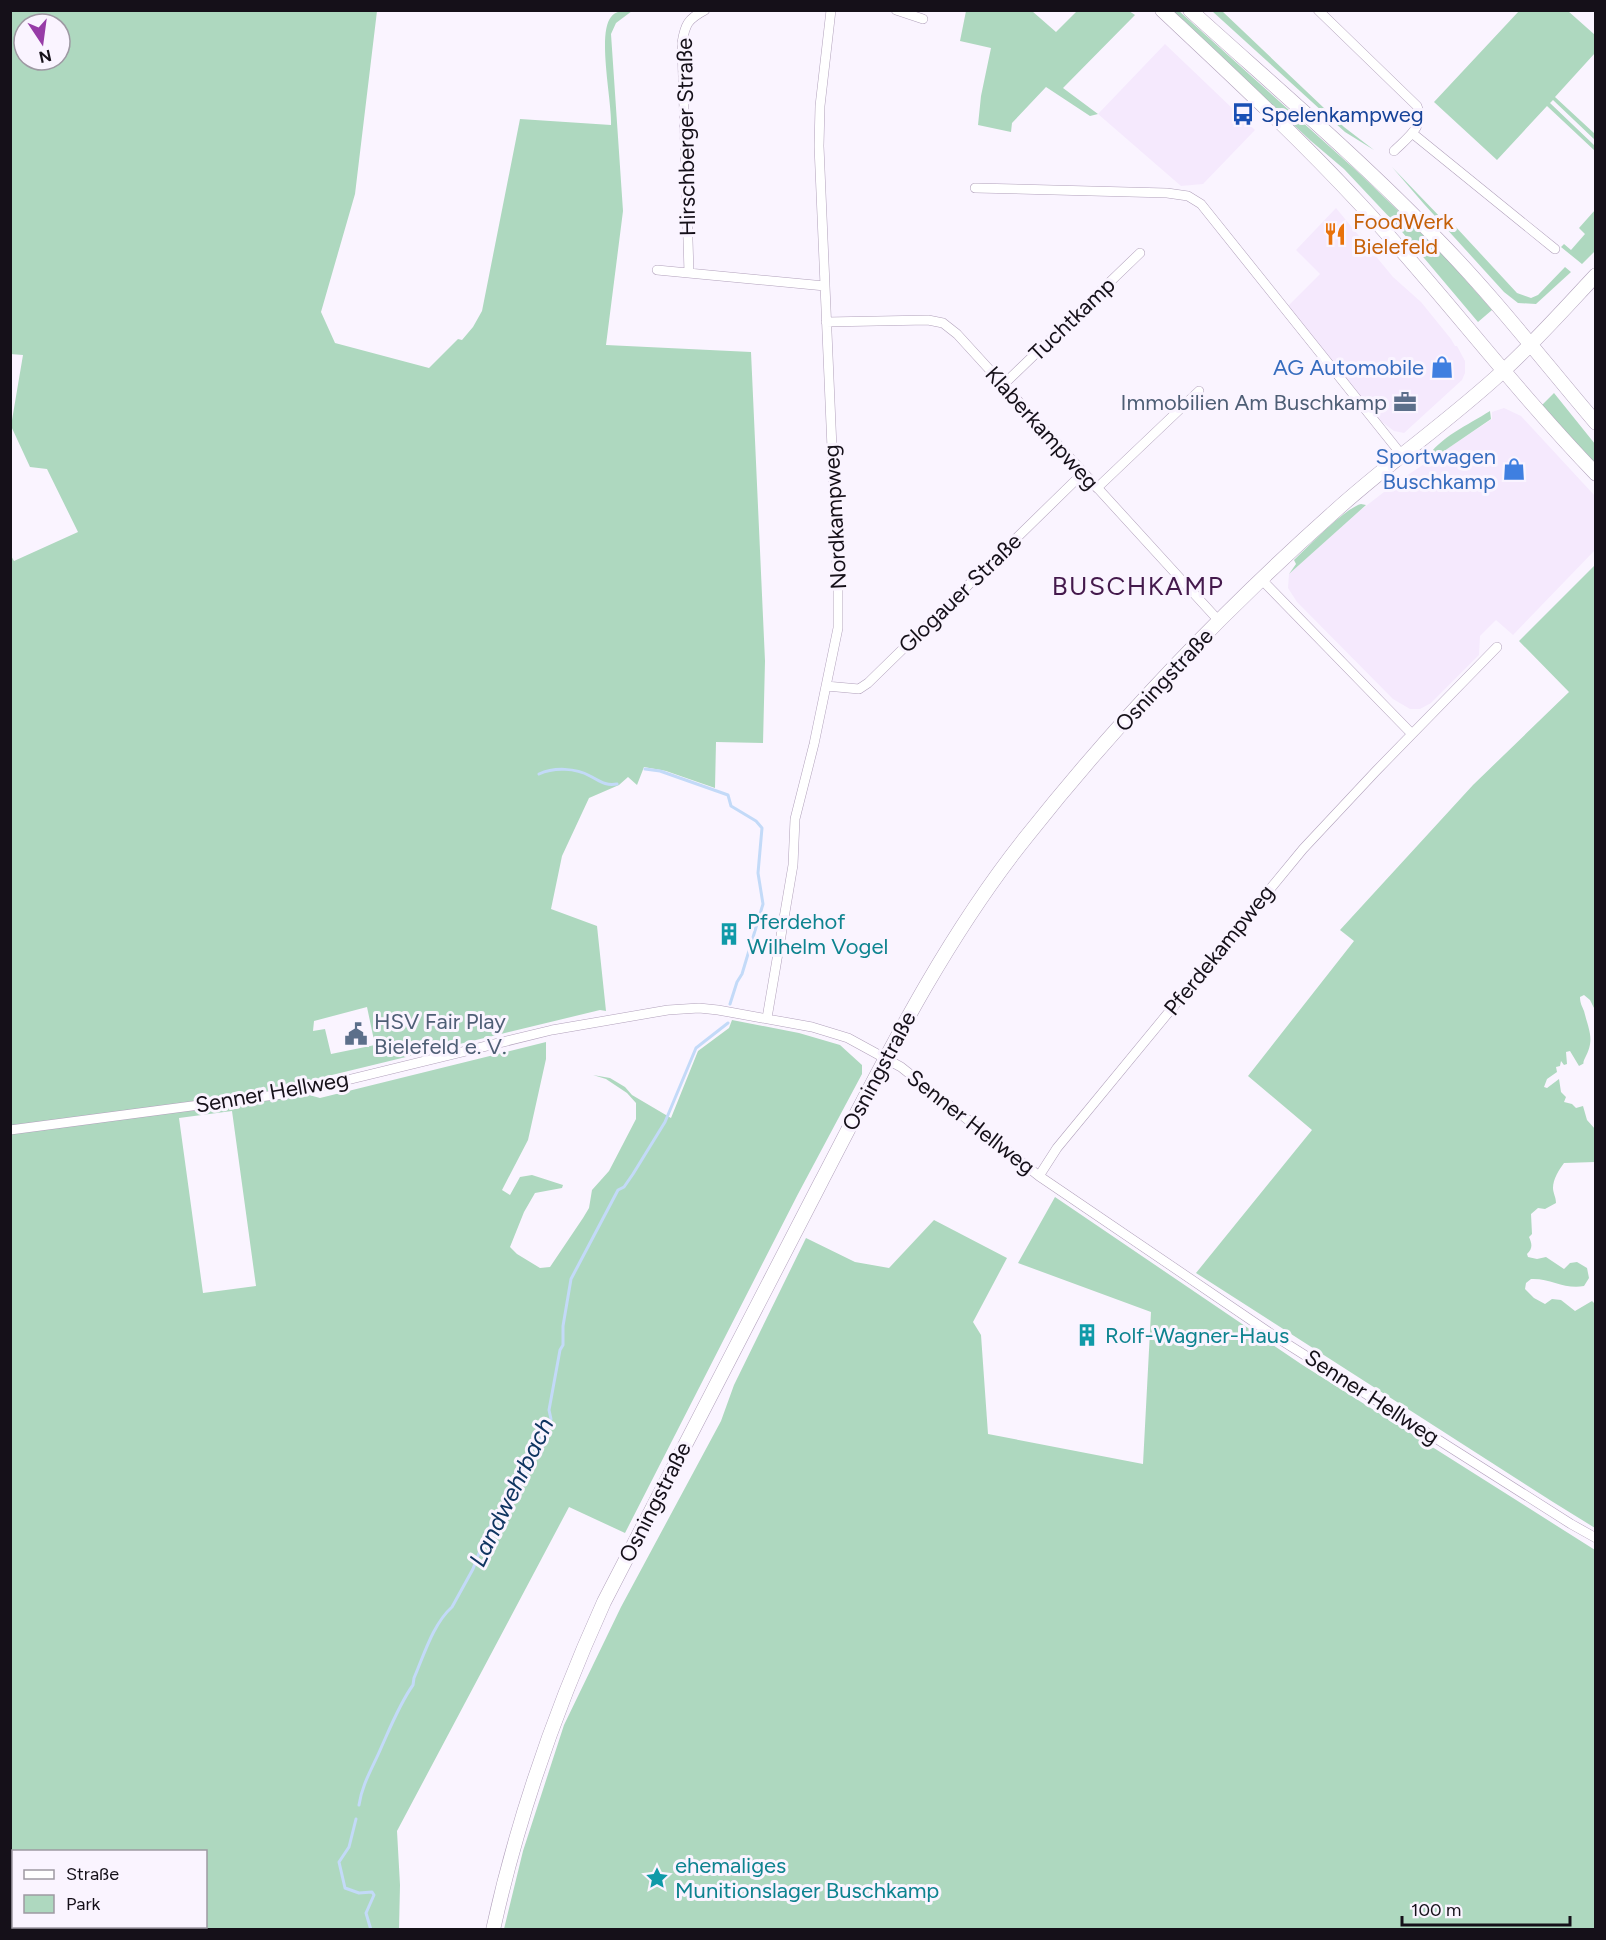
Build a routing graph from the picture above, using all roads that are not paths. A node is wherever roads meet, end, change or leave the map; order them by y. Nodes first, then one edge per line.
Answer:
1 (705, 10) edge
2 (831, 10) edge
3 (896, 10) edge
4 (1162, 10) edge
5 (1190, 10) edge
6 (1318, 10) edge
7 (923, 19) dead end
8 (1413, 133) junction
9 (1394, 151) dead end
10 (975, 188) dead end
11 (1555, 249) dead end
12 (1140, 253) dead end
13 (657, 270) dead end
14 (689, 273) junction
15 (1596, 275) edge
16 (825, 286) junction
17 (826, 322) junction
18 (1530, 345) junction
19 (1503, 372) junction
20 (1003, 385) junction
21 (1199, 391) dead end
22 (1596, 423) edge
23 (1401, 454) junction
24 (1083, 473) junction
25 (1596, 474) edge
26 (1097, 488) junction
27 (1261, 579) junction
28 (1219, 621) junction
29 (1497, 647) dead end
30 (826, 686) junction
31 (1412, 734) junction
32 (767, 1018) junction
33 (886, 1057) junction
34 (10, 1130) edge
35 (1039, 1176) junction
36 (1596, 1538) edge
37 (493, 1929) edge

1 - 14 street, Hirschberger Straße
2 - 16 street, Nordkampweg
3 - 7 street
4 - 19 main road
5 - 18 main road
6 - 8 street
8 - 9 street
8 - 11 street
10 - 23 street
12 - 20 street, Tuchtkamp
13 - 14 street
14 - 16 street
15 - 18 main road, Osningstraße
16 - 17 street, Nordkampweg
17 - 20 street, Klaberkampweg
17 - 30 street, Nordkampweg
18 - 19 main road, Osningstraße
18 - 22 main road
19 - 23 main road, Osningstraße
19 - 25 main road
20 - 24 street, Klaberkampweg
21 - 26 street
23 - 27 main road, Osningstraße
24 - 26 street, Klaberkampweg
24 - 30 street, Glogauer Straße
26 - 28 street, Klaberkampweg
27 - 28 main road, Osningstraße
27 - 31 street
28 - 33 main road, Osningstraße
29 - 31 street, Pferdekampweg
30 - 32 street, Nordkampweg
31 - 35 street, Pferdekampweg
32 - 33 street, Senner Hellweg
32 - 34 street, Senner Hellweg
33 - 35 street, Senner Hellweg
33 - 37 main road, Osningstraße
35 - 36 street, Senner Hellweg

